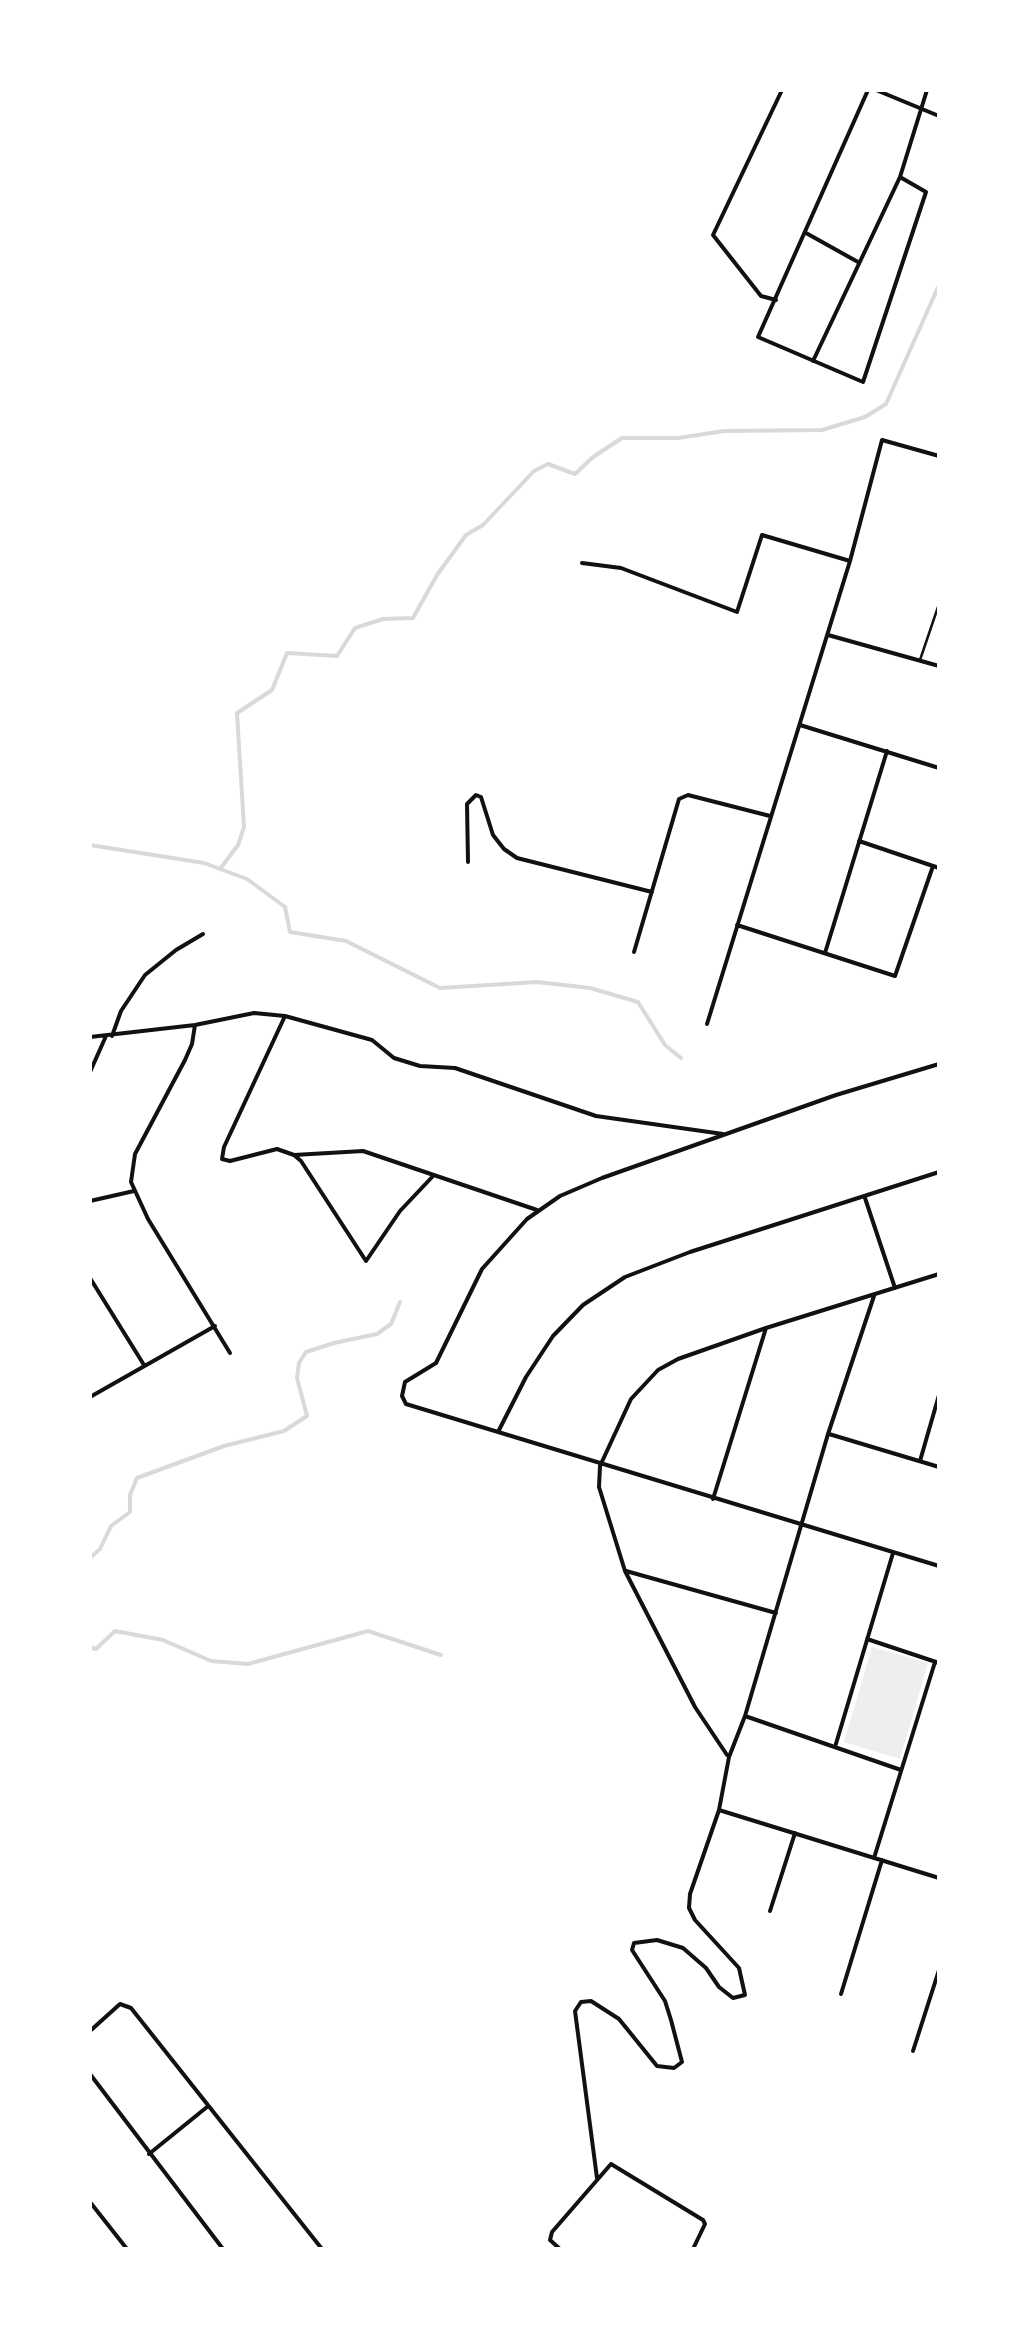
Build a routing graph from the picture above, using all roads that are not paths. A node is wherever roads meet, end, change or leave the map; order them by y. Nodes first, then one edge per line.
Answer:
1 (782, 90) edge
2 (868, 90) edge
3 (876, 90) edge
4 (927, 90) edge
5 (920, 110) junction
6 (939, 116) edge
7 (900, 177) junction
8 (806, 233) junction
9 (860, 262) junction
10 (776, 300) junction
11 (814, 361) junction
12 (939, 456) edge
13 (850, 561) junction
14 (582, 563) dead end
15 (939, 604) edge
16 (827, 634) junction
17 (919, 662) junction
18 (939, 666) edge
19 (800, 725) junction
20 (887, 751) junction
21 (939, 768) edge
22 (770, 816) junction
23 (859, 841) junction
24 (468, 862) dead end
25 (936, 867) edge
26 (652, 892) junction
27 (737, 925) junction
28 (204, 934) dead end
29 (634, 952) dead end
30 (825, 953) junction
31 (285, 1016) junction
32 (707, 1024) dead end
33 (196, 1025) junction
34 (109, 1036) junction
35 (90, 1037) edge
36 (939, 1064) edge
37 (90, 1072) edge
38 (724, 1134) junction
39 (294, 1155) junction
40 (939, 1172) edge
41 (434, 1175) junction
42 (134, 1191) junction
43 (865, 1198) junction
44 (90, 1202) edge
45 (539, 1210) junction
46 (939, 1274) edge
47 (90, 1278) edge
48 (896, 1288) junction
49 (874, 1296) junction
50 (215, 1326) junction
51 (766, 1328) junction
52 (230, 1352) dead end
53 (144, 1365) junction
54 (939, 1395) edge
55 (90, 1397) edge
56 (498, 1432) junction
57 (828, 1434) junction
58 (920, 1461) junction
59 (600, 1466) junction
60 (939, 1467) edge
61 (714, 1499) junction
62 (802, 1525) junction
63 (893, 1553) junction
64 (939, 1566) edge
65 (625, 1571) junction
66 (776, 1613) junction
67 (867, 1639) junction
68 (937, 1662) edge
69 (745, 1716) junction
70 (835, 1747) junction
71 (728, 1757) junction
72 (902, 1770) junction
73 (719, 1810) junction
74 (794, 1834) junction
75 (874, 1858) junction
76 (882, 1860) junction
77 (939, 1878) edge
78 (770, 1911) dead end
79 (939, 1970) edge
80 (841, 1994) dead end
81 (90, 2031) edge
82 (914, 2051) dead end
83 (90, 2074) edge
84 (207, 2106) junction
85 (148, 2154) junction
86 (597, 2178) junction
87 (90, 2202) edge
88 (127, 2249) edge
89 (223, 2249) edge
90 (321, 2249) edge
91 (560, 2249) edge
92 (693, 2249) edge

1 - 10 street
2 - 8 street
3 - 5 street
4 - 5 street
5 - 6 street
5 - 7 street
7 - 9 street
7 - 11 street
8 - 9 street
8 - 10 street
9 - 11 street
10 - 11 street
12 - 13 street
13 - 14 street
13 - 16 street
15 - 17 lane
16 - 17 street
16 - 19 street
17 - 18 street
19 - 20 street
19 - 22 street
20 - 21 street
20 - 23 street
22 - 26 street
22 - 27 street
23 - 25 street
23 - 30 street
24 - 26 street
25 - 30 street
26 - 29 street
27 - 30 street
27 - 32 street
28 - 34 street
31 - 33 street
31 - 38 street
31 - 39 street
33 - 34 street
33 - 42 street
34 - 35 street
34 - 37 street
36 - 38 street
38 - 45 street
39 - 41 street
39 - 41 street
40 - 43 street
41 - 45 street
42 - 44 street
42 - 50 street
43 - 48 street
43 - 56 street
45 - 56 street
46 - 48 street
47 - 53 street
48 - 49 street
49 - 51 street
49 - 57 street
50 - 52 street
50 - 53 street
51 - 59 street
51 - 61 street
53 - 55 street
54 - 58 street
56 - 59 street
57 - 58 street
57 - 62 street
58 - 60 street
59 - 61 street
59 - 65 street
61 - 62 street
62 - 63 street
62 - 66 street
63 - 64 street
63 - 67 street
65 - 66 street
65 - 71 street
66 - 69 street
67 - 68 street
67 - 70 street
68 - 72 street
69 - 70 street
69 - 71 street
70 - 72 street
71 - 73 street
72 - 75 street
73 - 74 street
73 - 86 street
74 - 75 street
74 - 78 street
75 - 76 street
76 - 77 street
76 - 80 street
79 - 82 street
81 - 84 street
83 - 85 street
84 - 85 street
84 - 90 street
85 - 89 street
86 - 91 street
86 - 92 street
87 - 88 street

